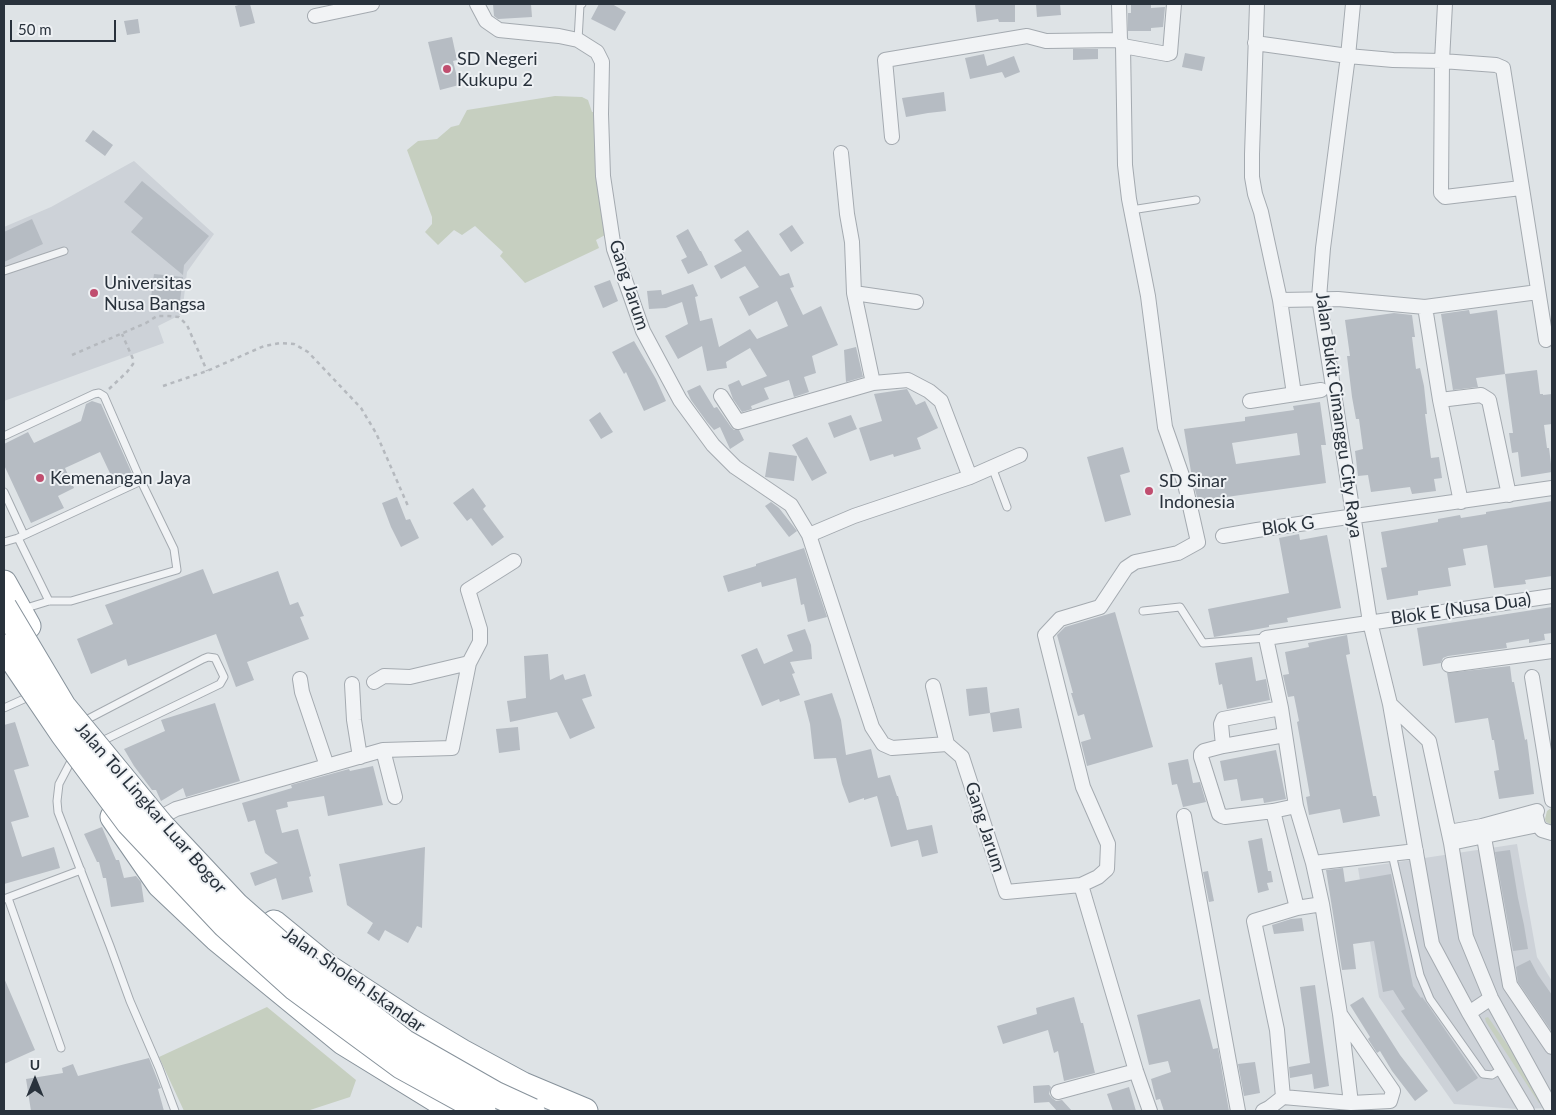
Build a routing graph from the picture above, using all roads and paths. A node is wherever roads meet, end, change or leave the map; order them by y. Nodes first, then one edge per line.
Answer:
1 (372, 4) edge
2 (477, 4) edge
3 (582, 4) edge
4 (1119, 4) edge
5 (1174, 4) edge
6 (1257, 4) edge
7 (1353, 4) edge
8 (1445, 4) edge
9 (315, 16) dead end
10 (578, 40) junction
11 (1121, 43) junction
12 (1255, 43) junction
13 (1348, 56) junction
14 (1442, 61) junction
15 (892, 137) dead end
16 (841, 153) dead end
17 (1521, 188) junction
18 (1196, 200) dead end
19 (1131, 210) junction
20 (64, 251) dead end
21 (4, 271) edge
22 (854, 292) junction
23 (1538, 292) junction
24 (1318, 298) junction
25 (1280, 300) junction
26 (916, 302) dead end
27 (1425, 307) junction
28 (122, 333) junction
29 (1546, 340) dead end
30 (72, 355) dead end
31 (207, 371) junction
32 (873, 383) junction
33 (163, 386) dead end
34 (1321, 390) dead end
35 (1294, 394) junction
36 (104, 396) junction
37 (722, 396) dead end
38 (1440, 400) junction
39 (1250, 402) dead end
40 (4, 436) edge
41 (1020, 455) dead end
42 (992, 466) junction
43 (970, 477) junction
44 (141, 481) junction
45 (1552, 488) edge
46 (4, 492) edge
47 (1509, 495) junction
48 (1461, 502) junction
49 (408, 506) dead end
50 (1007, 507) dead end
51 (1354, 516) junction
52 (809, 535) junction
53 (21, 536) junction
54 (1223, 536) dead end
55 (4, 542) edge
56 (514, 561) dead end
57 (4, 582) edge
58 (1552, 596) edge
59 (49, 601) junction
60 (11, 609) edge
61 (1143, 611) dead end
62 (1370, 622) junction
63 (1266, 638) junction
64 (4, 647) edge
65 (1552, 651) edge
66 (469, 663) junction
67 (1449, 665) dead end
68 (4, 666) edge
69 (1532, 677) dead end
70 (300, 679) dead end
71 (374, 682) dead end
72 (352, 684) dead end
73 (934, 686) dead end
74 (14, 703) edge
75 (1390, 704) junction
76 (1281, 708) junction
77 (86, 720) junction
78 (1285, 735) junction
79 (102, 741) junction
80 (947, 744) junction
81 (1224, 746) junction
82 (383, 750) junction
83 (360, 756) junction
84 (70, 763) junction
85 (327, 766) junction
86 (395, 796) dead end
87 (1552, 800) edge
88 (1296, 806) junction
89 (1273, 811) junction
90 (163, 816) junction
91 (1184, 816) dead end
92 (1538, 818) junction
93 (1483, 830) junction
94 (1552, 833) edge
95 (1450, 837) junction
96 (1416, 851) junction
97 (1392, 854) junction
98 (1313, 863) junction
99 (81, 870) junction
100 (1081, 885) junction
101 (6, 898) edge
102 (1322, 904) junction
103 (1298, 908) junction
104 (1491, 998) junction
105 (1469, 1013) junction
106 (1340, 1014) junction
107 (1552, 1047) edge
108 (61, 1048) dead end
109 (1502, 1069) junction
110 (1136, 1071) junction
111 (1058, 1092) dead end
112 (1283, 1097) junction
113 (1351, 1103) junction
114 (1524, 1109) edge
115 (1552, 1109) edge
116 (175, 1111) edge
117 (455, 1111) edge
118 (483, 1111) edge
119 (532, 1111) edge
120 (585, 1111) edge
121 (1150, 1111) edge
122 (1238, 1111) edge
123 (1262, 1111) edge

1 - 9 street
2 - 10 street, Gang Jarum
3 - 10 lane
4 - 11 street
5 - 11 street
6 - 12 street
7 - 13 street, Jalan Bukit Cimanggu City Raya
8 - 14 street
10 - 52 street, Gang Jarum
11 - 15 street
11 - 19 street
12 - 13 street
12 - 25 street
13 - 14 street
13 - 24 street, Jalan Bukit Cimanggu City Raya
14 - 17 street
14 - 17 street
16 - 22 street
17 - 23 street
18 - 19 lane
19 - 100 street
20 - 21 lane
22 - 26 street
22 - 32 street
23 - 27 street
23 - 29 street
24 - 25 street
24 - 27 street
24 - 51 street, Jalan Bukit Cimanggu City Raya
25 - 35 street
27 - 38 street
28 - 30 path
28 - 31 path
28 - 36 path
31 - 33 path
31 - 49 path
32 - 37 street
32 - 43 street
34 - 35 street
35 - 39 street
36 - 40 lane
36 - 44 lane
38 - 47 street
38 - 48 street
41 - 42 street
42 - 43 street
42 - 50 lane
43 - 52 street
44 - 53 lane
44 - 59 lane
45 - 47 street, Blok G
46 - 53 lane
47 - 48 street, Blok G
48 - 51 street, Blok G
51 - 54 street, Blok G
51 - 62 street, Jalan Bukit Cimanggu City Raya
52 - 80 street, Gang Jarum
53 - 55 lane
53 - 59 lane
56 - 66 street
57 - 60 highway, Jalan Sholeh Iskandar
58 - 62 street, Blok E (Nusa Dua)
59 - 60 lane
60 - 77 highway, Jalan Sholeh Iskandar
60 - 119 highway, Jalan Tol Lingkar Luar Bogor, bridge
61 - 63 lane
62 - 63 street, Blok E (Nusa Dua)
62 - 75 street, Jalan Bukit Cimanggu City Raya
63 - 76 street
64 - 118 highway, Jalan Tol Lingkar Luar Bogor, bridge
65 - 67 street
66 - 71 street
66 - 82 street
68 - 74 highway
69 - 87 street
70 - 85 street
72 - 83 street
73 - 80 street
74 - 84 highway
75 - 95 street
75 - 96 street, Jalan Bukit Cimanggu City Raya
76 - 78 street
76 - 81 street
77 - 79 highway, Jalan Sholeh Iskandar
77 - 79 lane
78 - 81 street
78 - 88 street
79 - 84 highway
79 - 90 highway, Jalan Sholeh Iskandar
80 - 100 street, Gang Jarum
81 - 89 street
82 - 83 street
82 - 86 street
83 - 85 street
84 - 99 lane
84 - 117 highway
85 - 90 street
87 - 92 street
88 - 89 street
88 - 98 street
89 - 103 street
90 - 120 highway, Jalan Sholeh Iskandar
91 - 122 street
92 - 93 street
92 - 94 street
93 - 95 street
93 - 107 street
95 - 104 street
96 - 97 street
96 - 105 street, Jalan Bukit Cimanggu City Raya
97 - 98 street
97 - 109 lane
98 - 102 street
99 - 101 lane
99 - 116 lane
100 - 110 street
101 - 108 lane
102 - 103 street
102 - 106 street
103 - 112 street
104 - 105 street
104 - 115 street
105 - 109 street, Jalan Bukit Cimanggu City Raya
106 - 113 street
106 - 113 street
109 - 114 street, Jalan Bukit Cimanggu City Raya
110 - 111 street
110 - 121 street
112 - 113 street
112 - 123 street

